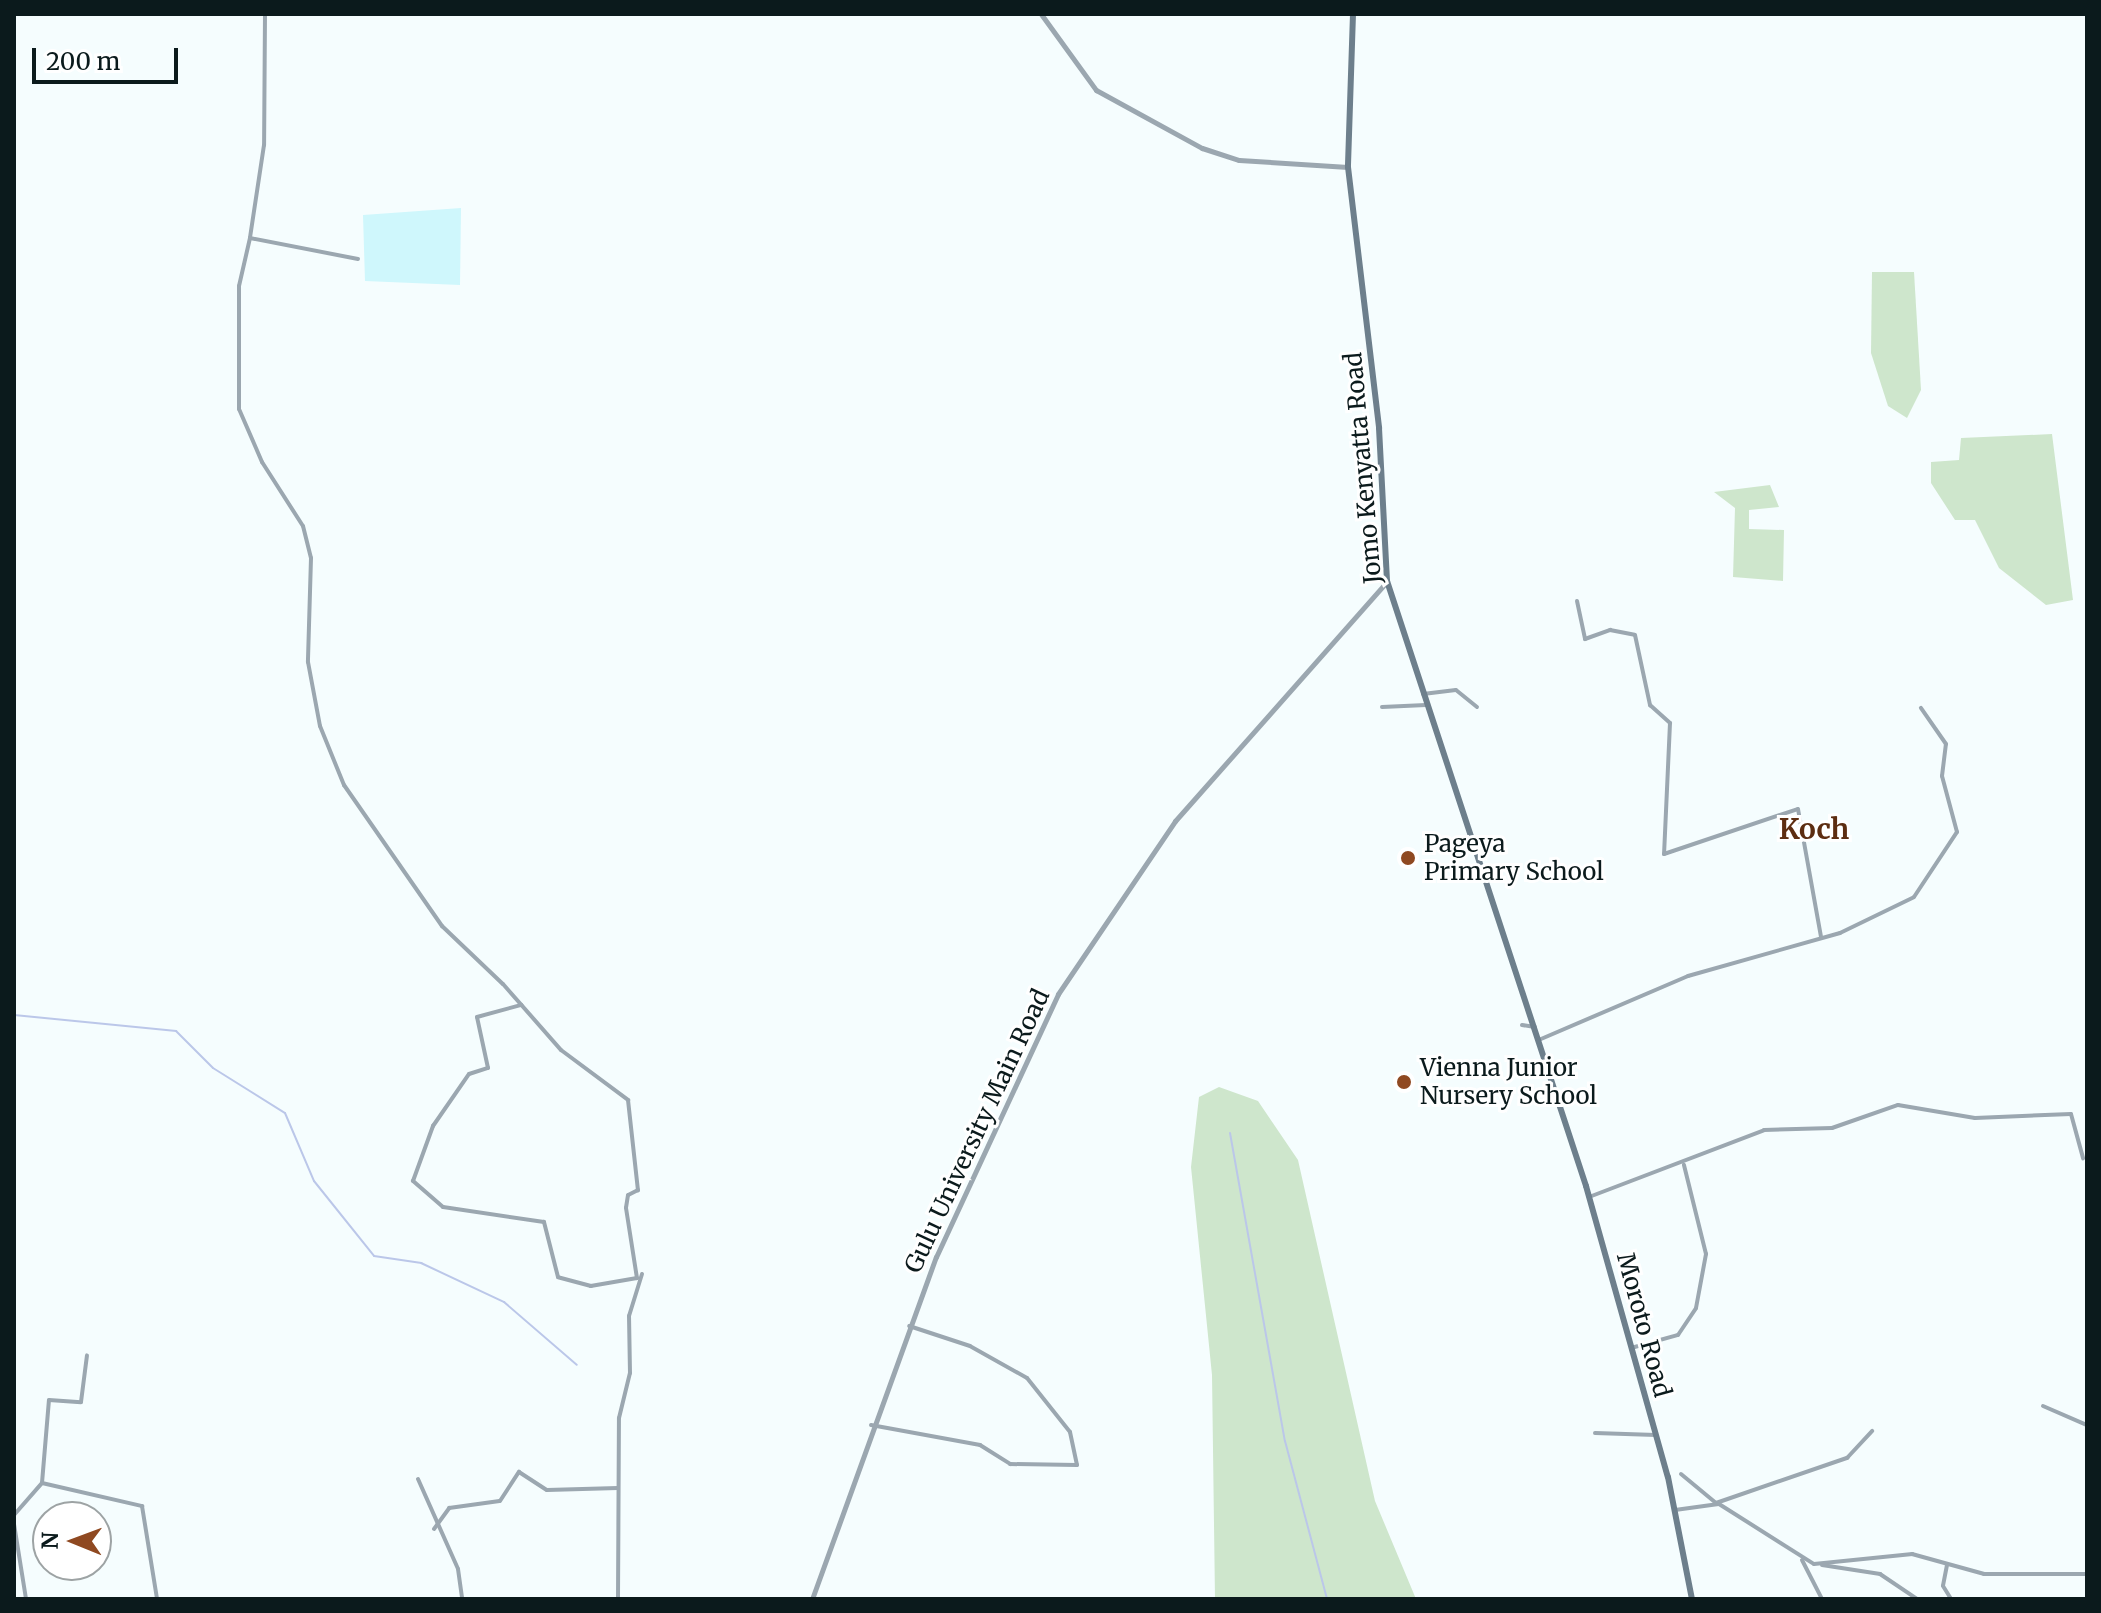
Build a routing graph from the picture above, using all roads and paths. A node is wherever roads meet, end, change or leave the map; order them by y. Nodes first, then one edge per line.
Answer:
1 (265, 14) edge
2 (1041, 14) edge
3 (1353, 14) edge
4 (1348, 167) junction
5 (250, 238) junction
6 (358, 259) dead end
7 (1387, 581) junction
8 (1577, 601) dead end
9 (1422, 694) junction
10 (1426, 705) junction
11 (1382, 707) dead end
12 (1477, 707) dead end
13 (1921, 708) dead end
14 (1821, 937) junction
15 (521, 1005) junction
16 (1522, 1025) dead end
17 (1536, 1027) junction
18 (1541, 1039) junction
19 (1549, 1064) joint
20 (2083, 1158) dead end
21 (1684, 1164) junction
22 (1589, 1197) junction
23 (642, 1274) junction
24 (909, 1326) junction
25 (1631, 1348) junction
26 (87, 1355) dead end
27 (2043, 1406) dead end
28 (871, 1425) junction
29 (2087, 1425) edge
30 (1872, 1431) dead end
31 (1595, 1433) dead end
32 (1656, 1435) junction
33 (1681, 1474) dead end
34 (418, 1479) dead end
35 (42, 1483) junction
36 (618, 1488) junction
37 (1716, 1503) junction
38 (1675, 1510) junction
39 (14, 1515) edge
40 (14, 1524) edge
41 (434, 1529) junction
42 (1801, 1558) junction
43 (1820, 1564) junction
44 (1948, 1564) junction
45 (2087, 1574) edge
46 (26, 1599) edge
47 (157, 1599) edge
48 (462, 1599) edge
49 (618, 1599) edge
50 (812, 1599) edge
51 (1692, 1599) edge
52 (1822, 1599) edge
53 (1917, 1599) edge
54 (1951, 1599) edge

1 - 5 street
2 - 4 street
3 - 4 main road, Jomo Kenyatta Road
4 - 7 main road, Jomo Kenyatta Road
5 - 6 street
5 - 15 street
7 - 9 main road, Jomo Kenyatta Road
7 - 24 street, Gulu University Main Road
8 - 14 street
9 - 10 main road, Jomo Kenyatta Road
9 - 12 street
10 - 11 street
10 - 17 main road, Jomo Kenyatta Road
13 - 14 street
14 - 18 street
15 - 23 street
15 - 23 street
16 - 17 street
17 - 18 main road, Jomo Kenyatta Road
18 - 19 main road, Jomo Kenyatta Road
19 - 22 main road, Moroto Road
20 - 21 street
21 - 22 street
21 - 25 street
22 - 25 main road, Moroto Road
23 - 36 street
24 - 28 street, Gulu University Main Road
24 - 28 street
25 - 32 main road, Moroto Road
26 - 35 street
27 - 29 street
28 - 50 street, Gulu University Main Road
30 - 37 street
31 - 32 street
32 - 38 main road, Moroto Road
33 - 37 street
34 - 41 street
35 - 39 street
35 - 47 street
36 - 41 street
36 - 49 street
37 - 38 street
37 - 42 street
38 - 51 main road, Moroto Road
40 - 46 street
41 - 48 street
42 - 43 street
42 - 52 street
43 - 44 street
43 - 53 street
44 - 45 street
44 - 54 street

